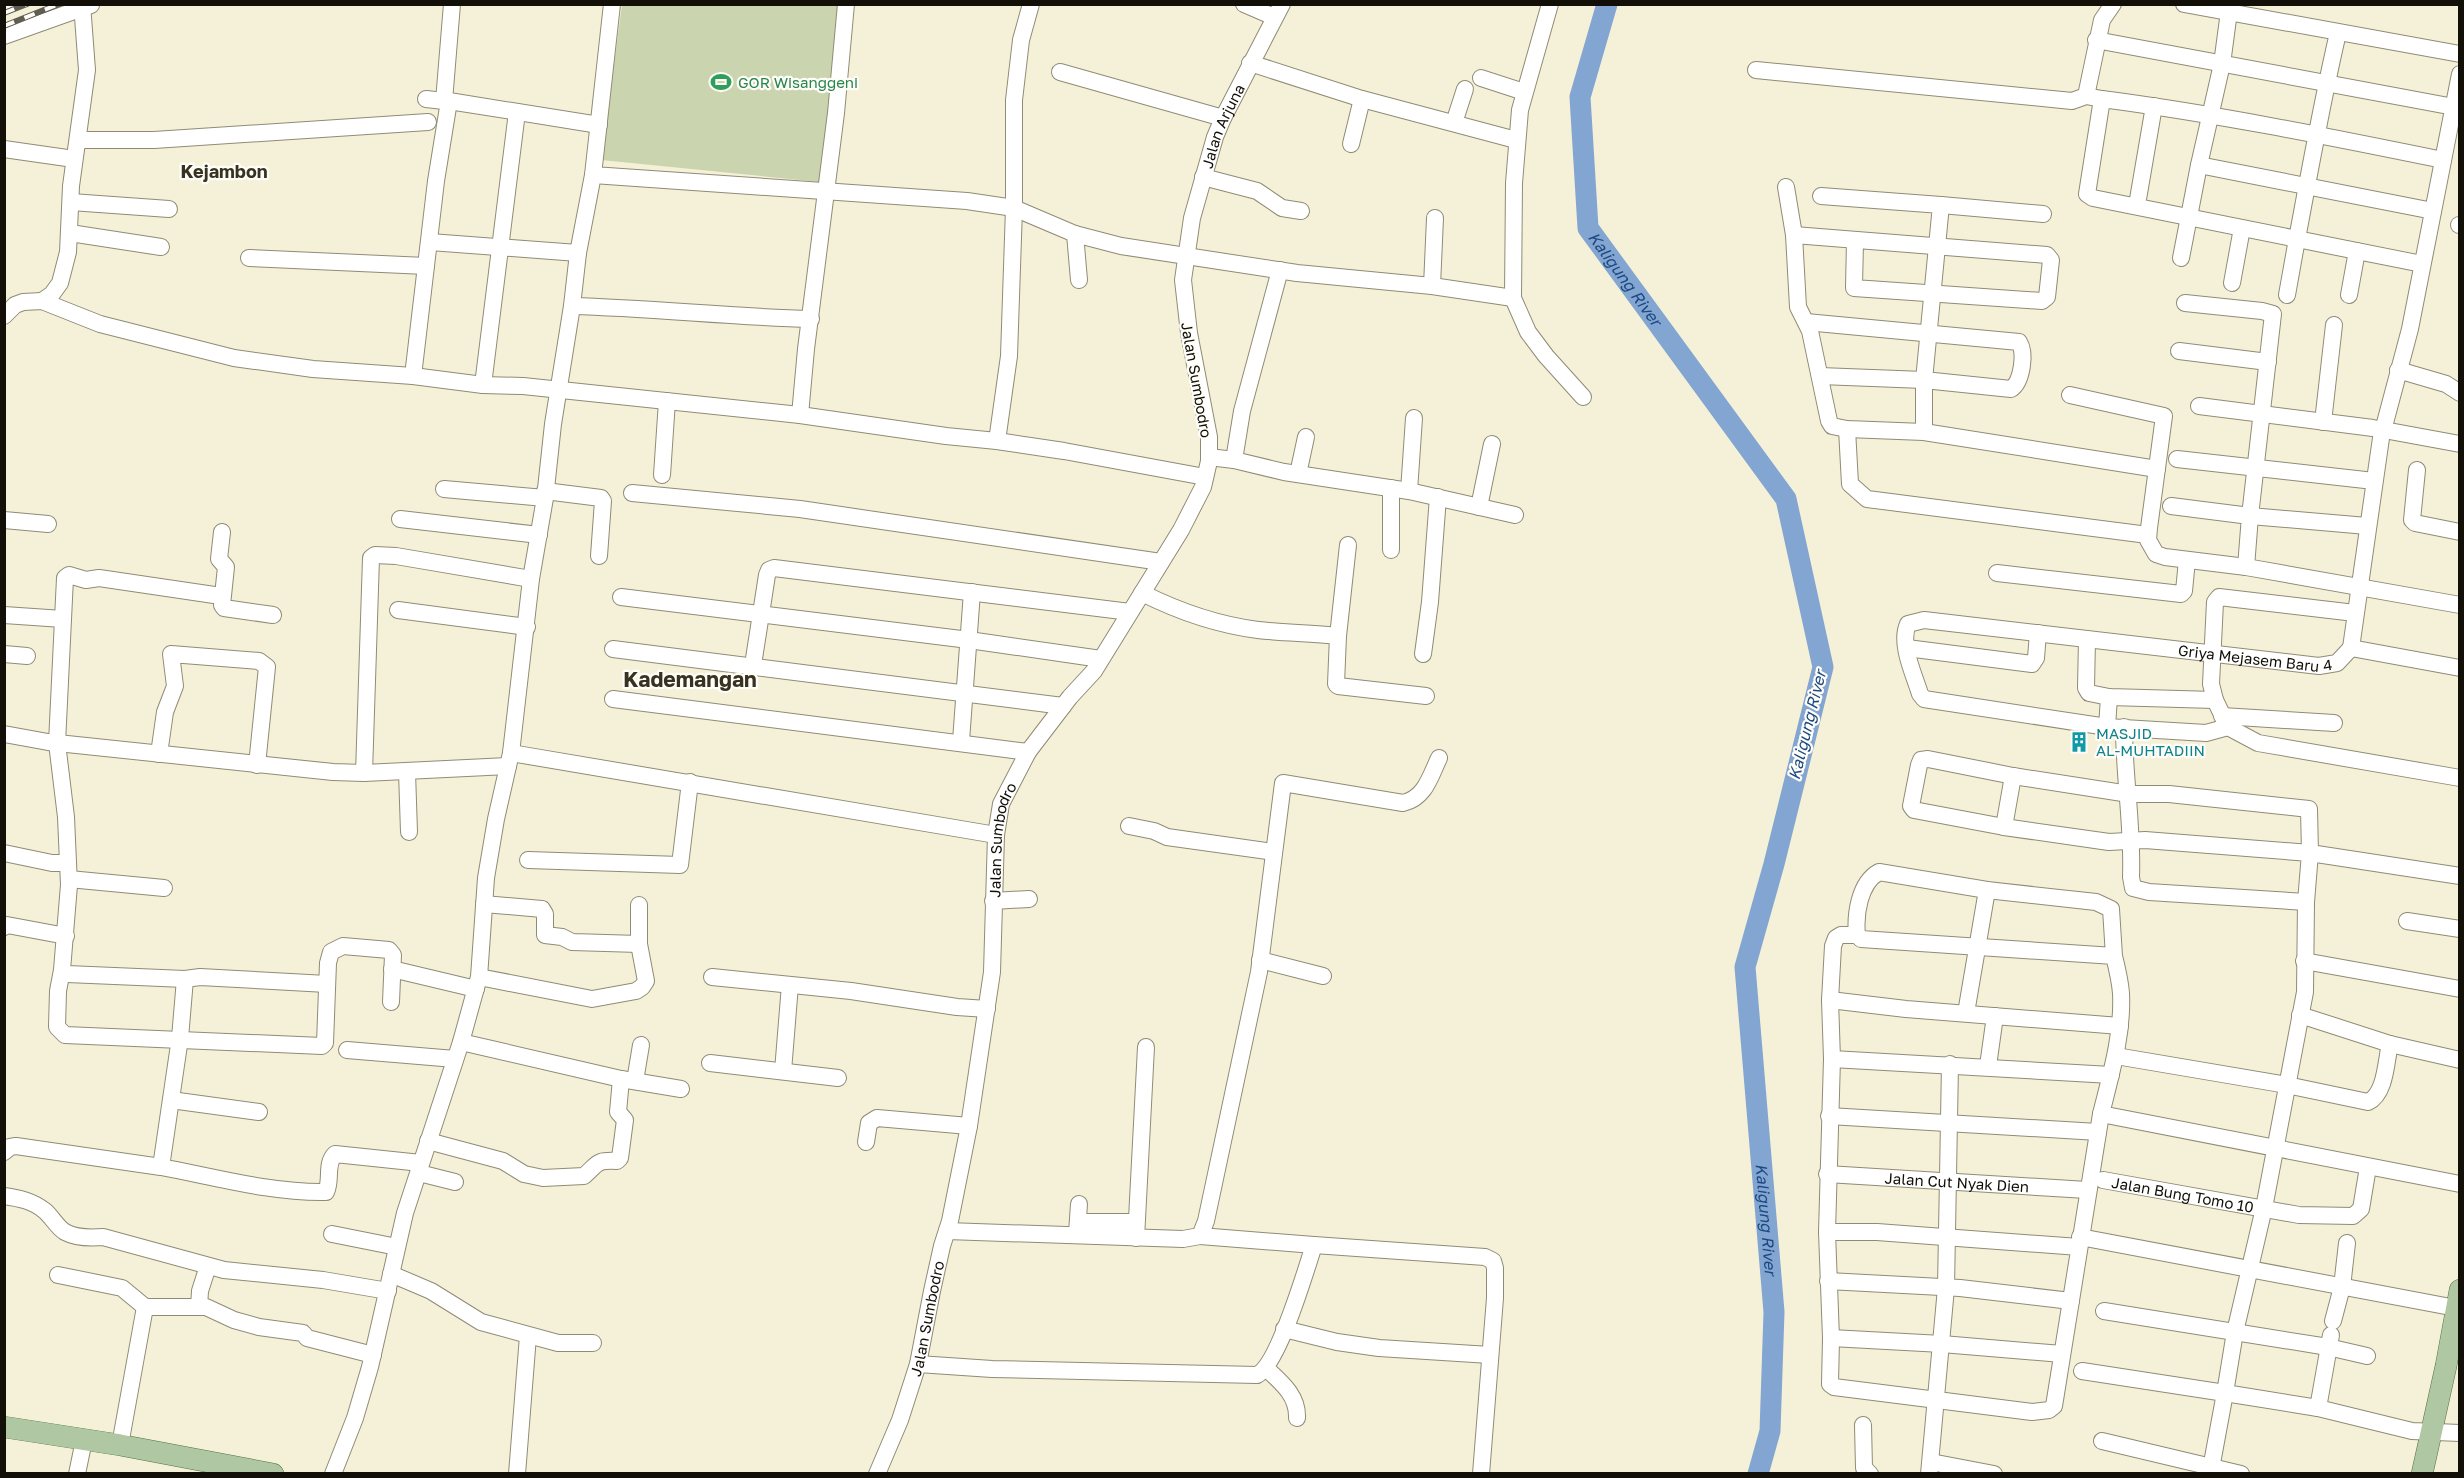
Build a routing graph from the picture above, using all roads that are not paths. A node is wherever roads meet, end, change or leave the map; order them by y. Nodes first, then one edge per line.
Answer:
1 (446, 4) edge
2 (612, 4) edge
3 (846, 4) edge
4 (1030, 4) edge
5 (1244, 4) edge
6 (1550, 4) edge
7 (2113, 4) edge
8 (2184, 4) edge
9 (452, 5) edge
10 (85, 6) edge
11 (2230, 9) edge
12 (1278, 11) edge
13 (2338, 33) junction
14 (4, 36) edge
15 (2096, 40) junction
16 (2460, 54) edge
17 (1250, 63) junction
18 (2222, 64) junction
19 (1756, 70) dead end
20 (1060, 72) dead end
21 (2460, 74) edge
22 (1481, 78) dead end
23 (2326, 84) junction
24 (1465, 89) dead end
25 (1524, 92) junction
26 (2094, 98) junction
27 (426, 99) dead end
28 (1362, 99) junction
29 (446, 101) junction
30 (2154, 106) junction
31 (2454, 107) junction
32 (517, 112) junction
33 (2212, 114) junction
34 (1223, 118) junction
35 (428, 122) dead end
36 (1454, 123) junction
37 (599, 125) junction
38 (2317, 135) junction
39 (78, 140) junction
40 (1516, 140) junction
41 (1351, 144) dead end
42 (4, 149) edge
43 (74, 159) junction
44 (2443, 160) junction
45 (2199, 165) junction
46 (593, 175) junction
47 (1203, 177) junction
48 (2307, 186) junction
49 (1786, 187) dead end
50 (827, 193) junction
51 (1821, 196) dead end
52 (71, 202) junction
53 (1941, 205) junction
54 (2137, 205) junction
55 (1014, 208) junction
56 (169, 209) dead end
57 (1301, 211) dead end
58 (2433, 211) junction
59 (2043, 214) dead end
60 (2190, 216) junction
61 (1435, 218) dead end
62 (2242, 228) junction
63 (70, 233) junction
64 (1075, 234) junction
65 (1794, 235) junction
66 (2297, 239) junction
67 (1856, 241) junction
68 (430, 242) junction
69 (1935, 245) junction
70 (161, 247) dead end
71 (500, 249) junction
72 (2357, 251) junction
73 (578, 254) junction
74 (1187, 254) junction
75 (249, 258) dead end
76 (2181, 258) dead end
77 (2422, 264) junction
78 (426, 266) junction
79 (1280, 270) junction
80 (1078, 280) dead end
81 (2232, 283) dead end
82 (1432, 286) junction
83 (1932, 294) junction
84 (2349, 295) dead end
85 (2286, 296) dead end
86 (1513, 298) junction
87 (42, 301) junction
88 (2185, 303) dead end
89 (572, 306) junction
90 (4, 316) edge
91 (811, 319) junction
92 (1806, 322) junction
93 (2334, 325) dead end
94 (1929, 335) junction
95 (2180, 351) dead end
96 (2268, 362) junction
97 (2398, 370) junction
98 (412, 376) junction
99 (1820, 376) junction
100 (1924, 380) junction
101 (483, 385) junction
102 (560, 390) junction
103 (2460, 393) edge
104 (2070, 395) dead end
105 (1583, 397) dead end
106 (666, 401) junction
107 (2199, 406) dead end
108 (2262, 414) junction
109 (800, 415) junction
110 (1414, 418) dead end
111 (2323, 422) junction
112 (1846, 429) junction
113 (2382, 430) junction
114 (1924, 432) junction
115 (1306, 437) dead end
116 (997, 441) junction
117 (1492, 444) dead end
118 (2460, 444) edge
119 (1209, 457) junction
120 (2177, 459) dead end
121 (1234, 460) junction
122 (2255, 467) junction
123 (2157, 469) junction
124 (2417, 470) dead end
125 (1298, 474) junction
126 (662, 476) dead end
127 (1205, 477) junction
128 (2374, 481) junction
129 (1391, 488) junction
130 (444, 489) dead end
131 (1408, 491) junction
132 (632, 493) dead end
133 (545, 495) junction
134 (1438, 497) junction
135 (2171, 506) dead end
136 (1479, 507) junction
137 (1515, 515) dead end
138 (2250, 516) junction
139 (400, 519) dead end
140 (4, 520) edge
141 (48, 524) dead end
142 (2367, 526) junction
143 (222, 532) dead end
144 (2460, 532) edge
145 (539, 535) junction
146 (2148, 535) junction
147 (1348, 545) dead end
148 (1391, 550) dead end
149 (599, 556) dead end
150 (2187, 560) junction
151 (1161, 562) junction
152 (2246, 567) junction
153 (1996, 573) dead end
154 (531, 579) junction
155 (2360, 586) junction
156 (972, 592) junction
157 (1142, 593) junction
158 (221, 596) junction
159 (621, 597) dead end
160 (2460, 604) edge
161 (398, 610) dead end
162 (1130, 612) junction
163 (2355, 613) junction
164 (4, 615) edge
165 (273, 615) dead end
166 (761, 615) junction
167 (63, 619) junction
168 (527, 627) junction
169 (2041, 634) junction
170 (1338, 636) junction
171 (2087, 639) junction
172 (969, 640) junction
173 (1907, 648) junction
174 (2351, 648) junction
175 (613, 649) dead end
176 (2212, 653) junction
177 (4, 654) edge
178 (1423, 654) dead end
179 (27, 656) dead end
180 (1101, 659) junction
181 (753, 665) junction
182 (2460, 669) edge
183 (965, 692) junction
184 (1426, 696) dead end
185 (2109, 697) junction
186 (613, 699) dead end
187 (1063, 706) junction
188 (2222, 714) junction
189 (2334, 723) dead end
190 (2107, 727) junction
191 (2124, 727) junction
192 (4, 734) edge
193 (960, 741) junction
194 (57, 743) junction
195 (1028, 752) junction
196 (159, 754) junction
197 (1439, 758) dead end
198 (510, 760) junction
199 (257, 765) junction
200 (407, 772) junction
201 (364, 773) junction
202 (2013, 776) junction
203 (2460, 778) edge
204 (690, 782) junction
205 (2129, 794) junction
206 (1129, 826) dead end
207 (2004, 827) junction
208 (408, 832) dead end
209 (996, 835) junction
210 (2132, 842) junction
211 (1274, 852) junction
212 (4, 853) edge
213 (2310, 853) junction
214 (528, 860) dead end
215 (68, 871) junction
216 (2460, 876) edge
217 (164, 888) dead end
218 (1987, 890) junction
219 (1029, 899) dead end
220 (993, 901) junction
221 (2306, 902) junction
222 (484, 904) junction
223 (639, 905) dead end
224 (2407, 921) dead end
225 (4, 927) edge
226 (2460, 929) edge
227 (1857, 935) junction
228 (66, 936) junction
229 (639, 944) junction
230 (1978, 948) junction
231 (2114, 956) junction
232 (1260, 960) junction
233 (2304, 961) junction
234 (392, 969) junction
235 (62, 970) junction
236 (1323, 976) dead end
237 (712, 977) dead end
238 (185, 979) junction
239 (477, 983) junction
240 (327, 984) junction
241 (790, 985) junction
242 (2460, 989) edge
243 (1830, 1000) junction
244 (391, 1002) dead end
245 (987, 1008) junction
246 (1966, 1012) junction
247 (2300, 1015) junction
248 (1995, 1016) junction
249 (2120, 1026) junction
250 (180, 1038) junction
251 (461, 1042) junction
252 (2390, 1044) junction
253 (641, 1045) dead end
254 (1146, 1047) dead end
255 (347, 1050) dead end
256 (2116, 1056) junction
257 (456, 1059) junction
258 (1832, 1059) junction
259 (2460, 1060) edge
260 (710, 1063) dead end
261 (1950, 1064) junction
262 (1988, 1066) junction
263 (783, 1071) junction
264 (2110, 1075) junction
265 (838, 1078) dead end
266 (628, 1080) junction
267 (2287, 1085) junction
268 (681, 1089) dead end
269 (171, 1100) junction
270 (259, 1112) dead end
271 (2101, 1113) junction
272 (1829, 1116) junction
273 (1948, 1124) junction
274 (969, 1126) junction
275 (2098, 1132) junction
276 (428, 1141) junction
277 (866, 1142) dead end
278 (2276, 1147) junction
279 (4, 1152) edge
280 (162, 1167) junction
281 (2368, 1167) junction
282 (420, 1168) junction
283 (1827, 1174) junction
284 (1948, 1180) junction
285 (2103, 1180) dead end
286 (455, 1182) dead end
287 (2460, 1184) edge
288 (2087, 1190) junction
289 (4, 1196) edge
290 (1079, 1204) dead end
291 (2264, 1208) junction
292 (1077, 1229) junction
293 (1136, 1230) junction
294 (947, 1231) junction
295 (1827, 1232) junction
296 (332, 1234) dead end
297 (1200, 1236) junction
298 (1947, 1237) junction
299 (2079, 1242) junction
300 (2347, 1243) dead end
301 (1314, 1245) junction
302 (397, 1247) junction
303 (208, 1266) junction
304 (2250, 1270) junction
305 (391, 1274) junction
306 (58, 1275) dead end
307 (1828, 1281) junction
308 (2342, 1287) junction
309 (1947, 1288) junction
310 (387, 1291) junction
311 (2458, 1299) edge
312 (2071, 1301) junction
313 (145, 1307) junction
314 (199, 1307) junction
315 (2104, 1311) dead end
316 (1284, 1329) junction
317 (2235, 1332) junction
318 (2331, 1334) junction
319 (528, 1336) junction
320 (1831, 1338) junction
321 (592, 1343) dead end
322 (1942, 1344) junction
323 (2062, 1354) junction
324 (372, 1355) junction
325 (1490, 1356) junction
326 (2367, 1356) dead end
327 (918, 1364) junction
328 (2453, 1367) edge
329 (1267, 1369) junction
330 (2082, 1371) dead end
331 (2226, 1393) junction
332 (1938, 1400) junction
333 (2318, 1408) junction
334 (1298, 1418) dead end
335 (1863, 1425) dead end
336 (4, 1427) edge
337 (2432, 1432) junction
338 (2460, 1433) edge
339 (84, 1440) junction
340 (2102, 1441) dead end
341 (120, 1445) junction
342 (1930, 1468) edge
343 (2211, 1470) edge
344 (77, 1473) edge
345 (273, 1473) edge
346 (333, 1473) edge
347 (517, 1473) edge
348 (877, 1473) edge
349 (1481, 1473) edge
350 (1870, 1473) edge
351 (1994, 1473) edge
352 (2241, 1473) edge
353 (2422, 1473) edge

1 - 9 street
2 - 37 street
3 - 50 street
4 - 55 street
5 - 12 street
6 - 25 street
7 - 15 street
8 - 11 street
9 - 29 street
10 - 14 street
10 - 39 street
11 - 13 street
11 - 18 street
12 - 17 street, Jalan Arjuna
13 - 16 street
13 - 23 street
15 - 18 street
15 - 26 street
17 - 28 street
17 - 34 street, Jalan Arjuna
18 - 23 street
18 - 33 street
19 - 26 street
20 - 34 street
21 - 31 street
22 - 25 street
23 - 31 street
23 - 38 street
24 - 36 street
25 - 40 street
26 - 30 street
26 - 54 street
27 - 29 street
28 - 36 street
28 - 41 street
29 - 32 street
29 - 68 street
30 - 33 street
30 - 54 street
31 - 44 street
32 - 37 street
32 - 71 street
33 - 38 street
33 - 45 street
34 - 47 street, Jalan Arjuna
35 - 39 street
36 - 40 street
37 - 46 street
38 - 44 street
38 - 48 street
39 - 43 street
40 - 86 street
42 - 43 street
43 - 52 street
44 - 58 street
45 - 48 street
45 - 60 street
46 - 50 street
46 - 73 street
47 - 57 street
47 - 74 street, Jalan Arjuna
48 - 58 street
48 - 66 street
49 - 65 street
50 - 55 street
50 - 91 street
51 - 53 street
52 - 56 street
52 - 63 street
53 - 59 street
53 - 69 street
54 - 60 street
55 - 64 street
55 - 116 street
58 - 77 street
60 - 62 street
60 - 76 street
61 - 82 street
62 - 66 street
62 - 81 street
63 - 70 street
63 - 87 street
64 - 74 street
64 - 80 street
65 - 67 street
65 - 92 street
66 - 72 street
66 - 85 street
67 - 69 street
67 - 83 street
68 - 71 street
68 - 78 street
69 - 83 street
69 - 83 street
71 - 73 street
71 - 101 street
72 - 77 street
72 - 84 street
73 - 89 street
74 - 79 street
74 - 119 street, Jalan Sumbodro
75 - 78 street
77 - 97 street
78 - 98 street
79 - 82 street
79 - 121 street
82 - 86 street
83 - 94 street
86 - 105 street
87 - 90 street
87 - 98 street
88 - 96 street
89 - 91 street
89 - 102 street
91 - 109 street
92 - 94 street
92 - 99 street
93 - 111 street
94 - 100 street
94 - 100 street
95 - 96 street
96 - 108 street
97 - 103 street
97 - 113 street
98 - 101 street
99 - 100 street
99 - 112 street
100 - 114 street
101 - 102 street
102 - 106 street
102 - 133 street
104 - 123 street
106 - 109 street
106 - 126 street
107 - 108 street
108 - 111 street
108 - 122 street
109 - 116 street
110 - 131 street
111 - 113 street
112 - 114 street
112 - 146 street
113 - 118 street
113 - 128 street
114 - 123 street
115 - 125 street
116 - 127 street
117 - 136 street
119 - 121 street
119 - 127 street, Jalan Sumbodro
120 - 122 street
121 - 125 street
122 - 128 street
122 - 138 street
123 - 146 street
124 - 144 street
125 - 129 street
127 - 151 street, Jalan Sumbodro
128 - 142 street
129 - 131 street
129 - 148 street
130 - 133 street
131 - 134 street
132 - 151 street
133 - 145 street
133 - 149 street
134 - 136 street
134 - 178 street
135 - 138 street
136 - 137 street
138 - 142 street
138 - 152 street
139 - 145 street
140 - 141 street
142 - 155 street
143 - 158 street
145 - 154 street
146 - 150 street
147 - 170 street
150 - 152 street
150 - 153 street
151 - 157 street, Jalan Sumbodro
152 - 155 street
154 - 168 street
154 - 201 street
155 - 160 street
155 - 163 street
156 - 162 street
156 - 166 street
156 - 172 street
157 - 162 street, Jalan Sumbodro
157 - 170 street
158 - 165 street
158 - 167 street
159 - 166 street
161 - 168 street
162 - 180 street, Jalan Sumbodro
163 - 174 street
163 - 176 street
164 - 167 street
166 - 172 street
166 - 181 street
167 - 194 street
168 - 198 street
169 - 171 street, Griya Mejasem Baru 4
169 - 173 street
169 - 173 street, Griya Mejasem Baru 4
170 - 184 street
171 - 176 street, Griya Mejasem Baru 4
171 - 185 street
172 - 180 street
172 - 183 street
173 - 190 street
174 - 176 street, Griya Mejasem Baru 4
174 - 182 street, Griya Mejasem Baru 4
175 - 181 street
176 - 188 street
177 - 179 street
180 - 187 street, Jalan Sumbodro
181 - 183 street
183 - 187 street
183 - 193 street
185 - 188 street
185 - 190 street
186 - 193 street
187 - 195 street, Jalan Sumbodro
188 - 189 street
188 - 191 street
188 - 203 street
190 - 191 street
191 - 205 street
192 - 194 street
193 - 195 street
194 - 196 street
194 - 215 street
195 - 209 street, Jalan Sumbodro
196 - 199 street
196 - 199 street
197 - 211 street
198 - 200 street
198 - 204 street
198 - 222 street
199 - 201 street
200 - 201 street
200 - 208 street
202 - 205 street
202 - 207 street
202 - 207 street
204 - 209 street
204 - 214 street
205 - 210 street
205 - 213 street
206 - 211 street
207 - 210 street
209 - 220 street, Jalan Sumbodro
210 - 213 street
210 - 221 street
211 - 232 street
212 - 215 street
213 - 216 street
213 - 221 street
215 - 217 street
215 - 228 street
218 - 227 street
218 - 230 street
218 - 231 street
219 - 220 street
220 - 245 street, Jalan Sumbodro
221 - 233 street
222 - 229 street
222 - 239 street
223 - 229 street
224 - 226 street
225 - 228 street
227 - 230 street
227 - 243 street
228 - 235 street
229 - 239 street
230 - 231 street
230 - 246 street
231 - 249 street
232 - 236 street
232 - 297 street
233 - 242 street
233 - 247 street
234 - 239 street
234 - 240 street
234 - 244 street
235 - 238 street
235 - 250 street
237 - 241 street
238 - 240 street
238 - 250 street
239 - 251 street
240 - 250 street
241 - 245 street
241 - 263 street
243 - 246 street
243 - 258 street
245 - 274 street, Jalan Sumbodro
246 - 248 street
247 - 252 street
247 - 267 street
248 - 249 street
248 - 262 street
249 - 256 street
250 - 269 street
251 - 257 street
251 - 266 street
252 - 259 street
252 - 267 street
253 - 266 street
254 - 293 street
255 - 257 street
256 - 264 street
256 - 267 street
257 - 276 street
258 - 261 street
258 - 272 street
260 - 263 street
261 - 262 street
261 - 273 street
262 - 264 street
263 - 265 street
264 - 271 street
266 - 268 street
266 - 276 street
267 - 278 street
269 - 270 street
269 - 280 street
271 - 275 street
271 - 278 street
272 - 273 street
272 - 283 street
273 - 275 street
273 - 284 street
274 - 277 street
274 - 294 street, Jalan Sumbodro
275 - 288 street
276 - 282 street
278 - 281 street
278 - 291 street
279 - 280 street
280 - 282 street
281 - 287 street
281 - 291 street, Jalan Bung Tomo 10
282 - 286 street
282 - 302 street
283 - 284 street, Jalan Cut Nyak Dien
283 - 295 street
284 - 288 street, Jalan Cut Nyak Dien
284 - 298 street
285 - 291 street, Jalan Bung Tomo 10
288 - 299 street
289 - 303 street
290 - 292 street
291 - 304 street
292 - 293 street
292 - 294 street
293 - 297 street
294 - 327 street, Jalan Sumbodro
295 - 298 street
295 - 307 street
296 - 302 street
297 - 301 street
298 - 299 street
298 - 309 street
299 - 304 street
299 - 312 street
300 - 308 street
301 - 316 street
301 - 325 street
302 - 305 street
303 - 310 street
303 - 314 street
304 - 308 street
304 - 317 street
305 - 310 street
305 - 319 street
306 - 313 street
307 - 309 street
307 - 320 street
308 - 311 street
308 - 318 street
309 - 312 street
309 - 322 street
310 - 324 street
311 - 328 main road
312 - 323 street
313 - 314 street
313 - 341 street
314 - 324 street
315 - 317 street
316 - 325 street
316 - 329 street
317 - 318 street
317 - 331 street
318 - 326 street
318 - 333 street
319 - 321 street
319 - 347 street
320 - 322 street
320 - 332 street
322 - 323 street
322 - 332 street
323 - 332 street
324 - 346 street
325 - 349 street
327 - 329 street
327 - 348 street, Jalan Sumbodro
328 - 337 main road
329 - 334 street
330 - 331 street
331 - 333 street
331 - 343 street
332 - 342 street
333 - 337 street
335 - 350 street
336 - 339 main road
337 - 338 street
337 - 353 main road
339 - 341 main road
339 - 344 street
340 - 343 street
341 - 345 main road
342 - 351 street
343 - 352 street

